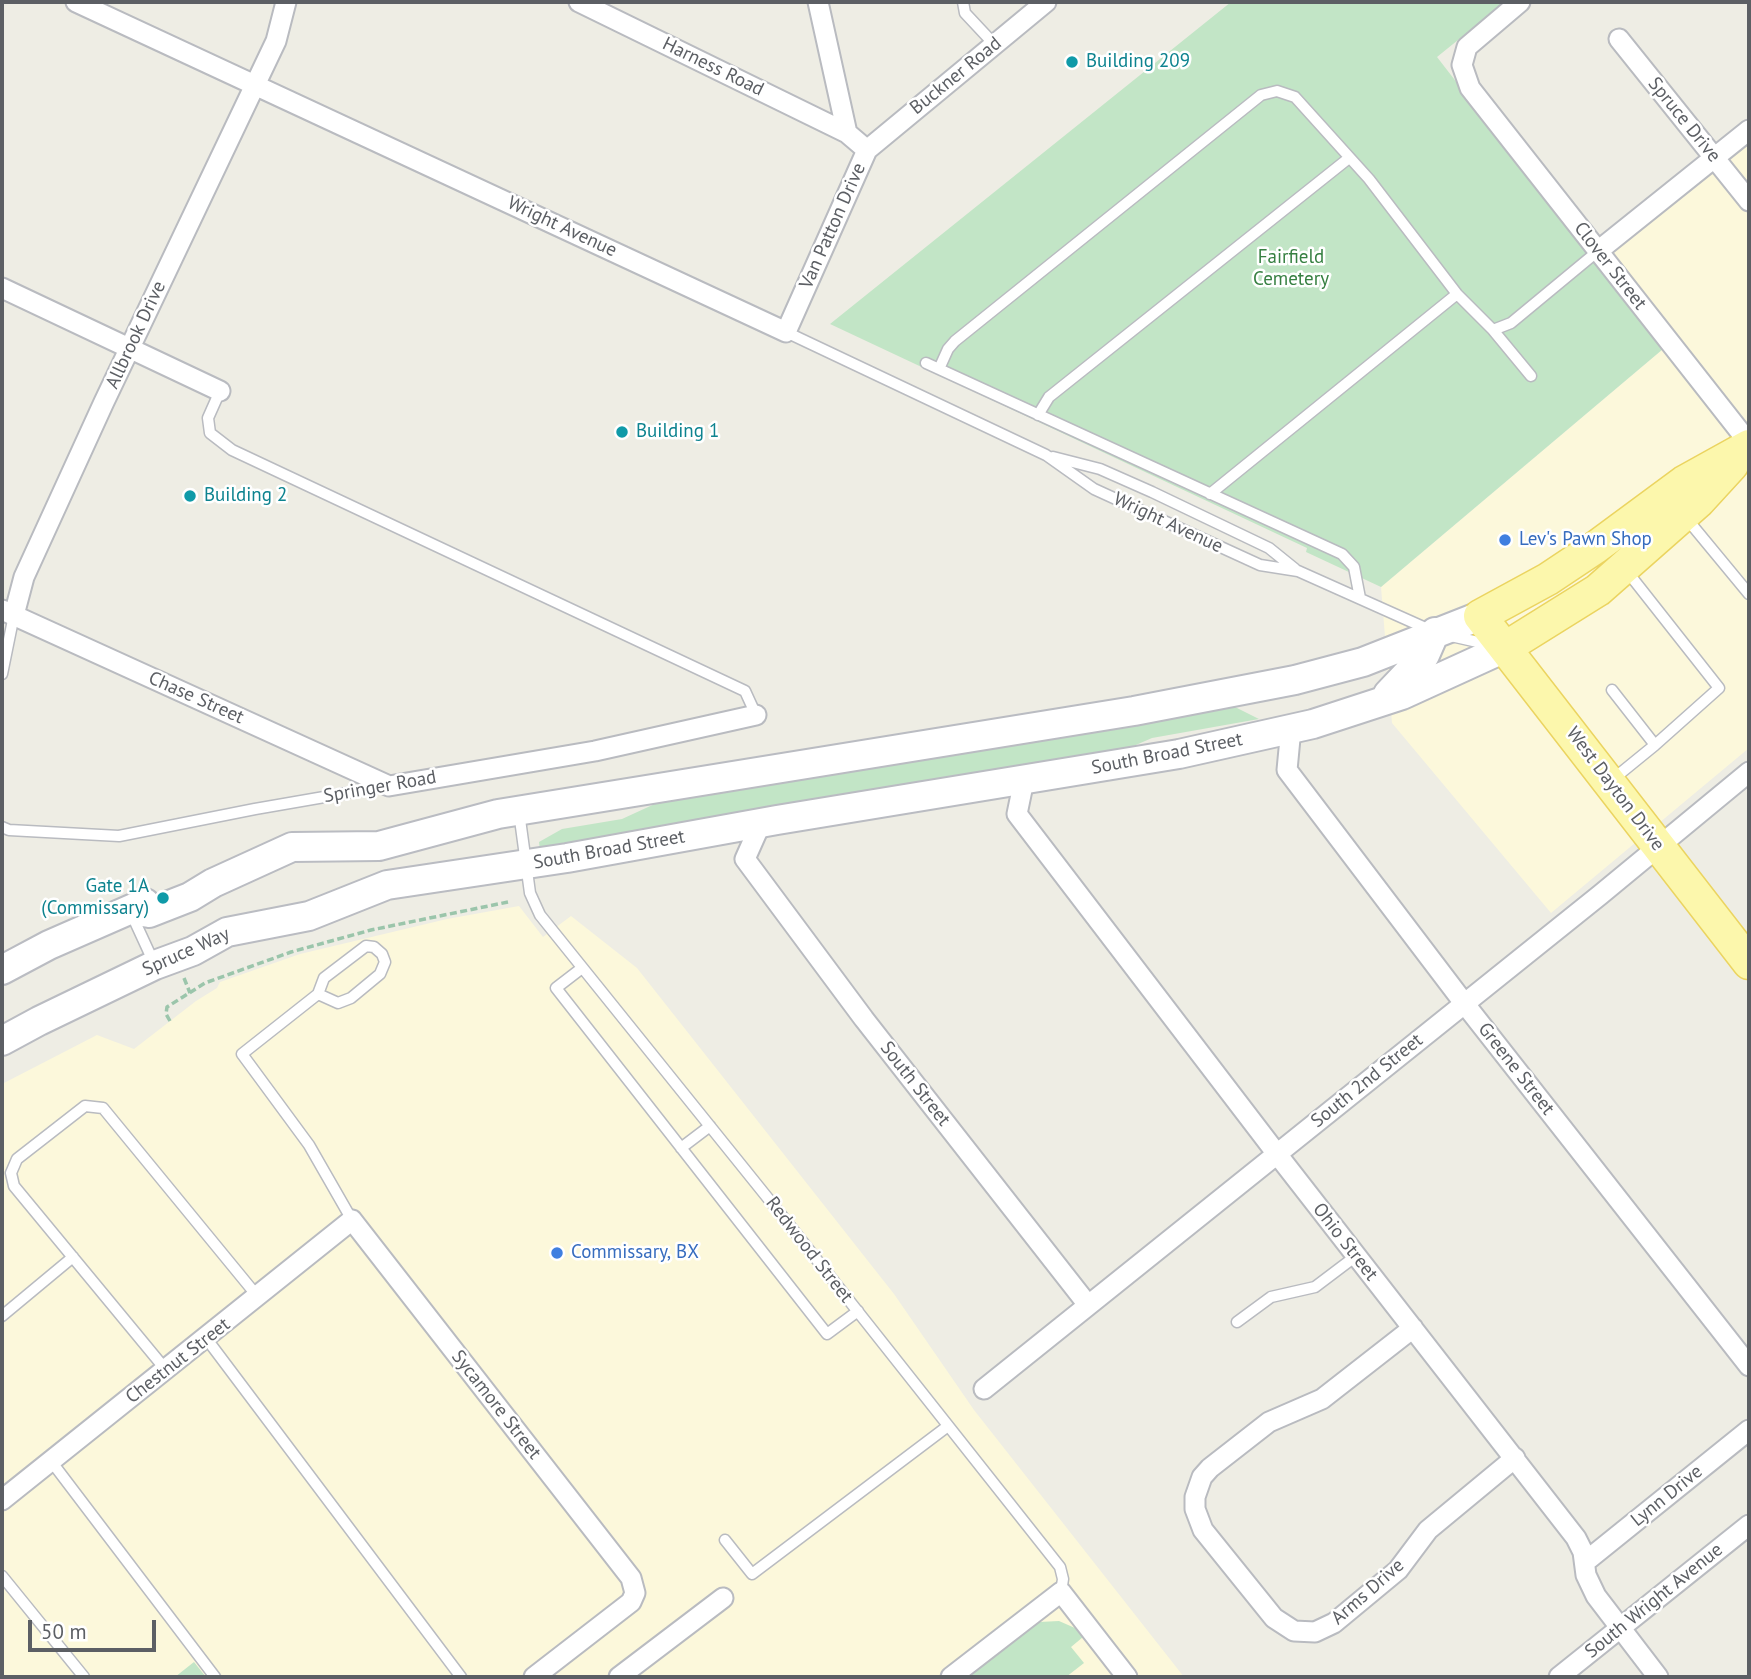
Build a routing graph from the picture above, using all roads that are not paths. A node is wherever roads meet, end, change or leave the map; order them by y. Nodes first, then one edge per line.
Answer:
1 (76, 2) edge
2 (286, 2) edge
3 (579, 2) edge
4 (818, 2) edge
5 (963, 2) edge
6 (1045, 2) edge
7 (1520, 2) edge
8 (1619, 39) dead end
9 (994, 44) junction
10 (256, 84) junction
11 (1749, 130) edge
12 (847, 132) junction
13 (867, 150) junction
14 (1349, 158) junction
15 (1715, 158) junction
16 (1749, 201) edge
17 (1598, 251) junction
18 (2, 288) edge
19 (1457, 294) junction
20 (1493, 330) junction
21 (786, 332) junction
22 (130, 349) junction
23 (926, 363) dead end
24 (939, 369) junction
25 (1531, 376) dead end
26 (220, 391) joint
27 (1038, 415) junction
28 (1749, 445) edge
29 (1046, 455) junction
30 (1210, 494) junction
31 (1683, 514) junction
32 (1623, 567) junction
33 (1298, 571) junction
34 (1749, 594) edge
35 (1360, 598) junction
36 (8, 612) edge
37 (1480, 616) junction
38 (1435, 632) junction
39 (1505, 648) junction
40 (2, 674) edge
41 (1612, 690) dead end
42 (1379, 702) junction
43 (756, 715) joint
44 (1291, 728) junction
45 (1654, 745) junction
46 (1749, 772) edge
47 (1024, 780) junction
48 (1609, 782) junction
49 (389, 786) junction
50 (508, 813) junction
51 (761, 823) junction
52 (2, 827) edge
53 (1658, 846) junction
54 (514, 866) junction
55 (130, 909) junction
56 (1749, 962) edge
57 (155, 965) junction
58 (582, 968) junction
59 (2, 970) edge
60 (318, 994) junction
61 (1464, 1003) junction
62 (2, 1041) edge
63 (709, 1126) junction
64 (681, 1148) junction
65 (1276, 1154) junction
66 (352, 1220) junction
67 (1356, 1256) junction
68 (73, 1257) junction
69 (258, 1297) junction
70 (1088, 1306) junction
71 (858, 1311) junction
72 (2, 1316) edge
73 (1237, 1322) dead end
74 (1413, 1328) junction
75 (206, 1338) junction
76 (1749, 1366) edge
77 (166, 1370) junction
78 (984, 1389) dead end
79 (948, 1426) junction
80 (1749, 1430) edge
81 (1515, 1458) junction
82 (51, 1461) junction
83 (2, 1500) edge
84 (1749, 1525) edge
85 (725, 1540) dead end
86 (1585, 1562) junction
87 (2, 1576) edge
88 (1061, 1592) junction
89 (723, 1598) dead end
90 (1620, 1628) junction
91 (84, 1677) edge
92 (215, 1677) edge
93 (461, 1677) edge
94 (534, 1677) edge
95 (620, 1677) edge
96 (951, 1677) edge
97 (1127, 1677) edge
98 (1559, 1677) edge
99 (1658, 1677) edge

1 - 10 street, Wright Avenue
2 - 10 street, Allbrook Drive
3 - 12 street, Harness Road
4 - 12 street, Van Patton Drive
5 - 9 lane
6 - 9 street, Buckner Road
7 - 17 street, Clover Street
8 - 15 street, Spruce Drive
9 - 13 street, Buckner Road
10 - 21 street, Wright Avenue
10 - 22 street, Allbrook Drive
11 - 15 street
12 - 13 street, Van Patton Drive
13 - 21 street, Van Patton Drive
14 - 19 lane
14 - 24 lane
14 - 27 lane
15 - 16 street, Spruce Drive
15 - 17 street
17 - 20 lane
17 - 28 street, Clover Street
18 - 22 street
19 - 20 lane
19 - 30 lane
20 - 25 lane
21 - 29 lane, Wright Avenue
22 - 26 street
22 - 36 street, Allbrook Drive
23 - 24 lane
24 - 27 lane
26 - 43 lane
27 - 30 lane
28 - 31 main road, South Broad Street
28 - 37 main road
29 - 33 lane, Wright Avenue
29 - 33 lane, Wright Avenue
30 - 35 lane
31 - 32 main road, South Broad Street
31 - 34 lane
32 - 39 main road, South Broad Street
32 - 45 lane
33 - 35 lane, Wright Avenue
35 - 38 lane, Wright Avenue
36 - 40 lane, Allbrook Drive
36 - 49 street, Chase Street
37 - 38 street
37 - 39 main road, West Dayton Drive
38 - 39 lane, Wright Avenue
38 - 42 street
38 - 50 street
39 - 42 street, South Broad Street
39 - 48 main road, West Dayton Drive
41 - 45 lane
42 - 44 street, South Broad Street
43 - 49 street, Springer Road
44 - 47 street, South Broad Street
44 - 61 street, Greene Street
45 - 48 lane
46 - 53 street, South 2nd Street
47 - 51 street, South Broad Street
47 - 65 street, Ohio Street
48 - 53 main road, West Dayton Drive
49 - 52 lane, Springer Road
50 - 54 lane, Redwood Street
50 - 55 street
51 - 54 street, South Broad Street
51 - 70 street, South Street
53 - 56 main road, West Dayton Drive
53 - 61 street, South 2nd Street
54 - 57 street, Spruce Way
54 - 58 lane, Redwood Street
55 - 57 lane
55 - 59 street
57 - 62 street, Spruce Way
58 - 63 lane, Redwood Street
58 - 64 lane
60 - 60 lane
60 - 66 lane
61 - 65 street, South 2nd Street
61 - 76 street, Greene Street
63 - 64 lane
63 - 71 lane, Redwood Street
64 - 71 lane
65 - 67 street, Ohio Street
65 - 70 street, South 2nd Street
66 - 69 street, Chestnut Street
66 - 94 street, Sycamore Street
67 - 73 lane
67 - 74 street, Ohio Street
68 - 69 lane
68 - 72 lane
68 - 77 lane
69 - 75 street, Chestnut Street
70 - 78 street, South 2nd Street
71 - 79 lane, Redwood Street
74 - 81 street, Ohio Street
74 - 81 street, Arms Drive
75 - 77 street, Chestnut Street
75 - 93 lane
77 - 82 street, Chestnut Street
79 - 85 lane
79 - 88 lane, Redwood Street
80 - 86 street, Lynn Drive
81 - 86 street, Ohio Street
82 - 83 street, Chestnut Street
82 - 92 lane
84 - 90 street, South Wright Avenue
86 - 90 street, Ohio Street
87 - 91 lane
88 - 96 street
88 - 97 street, Redwood Street
89 - 95 street
90 - 98 street, South Wright Avenue
90 - 99 street, Ohio Street

